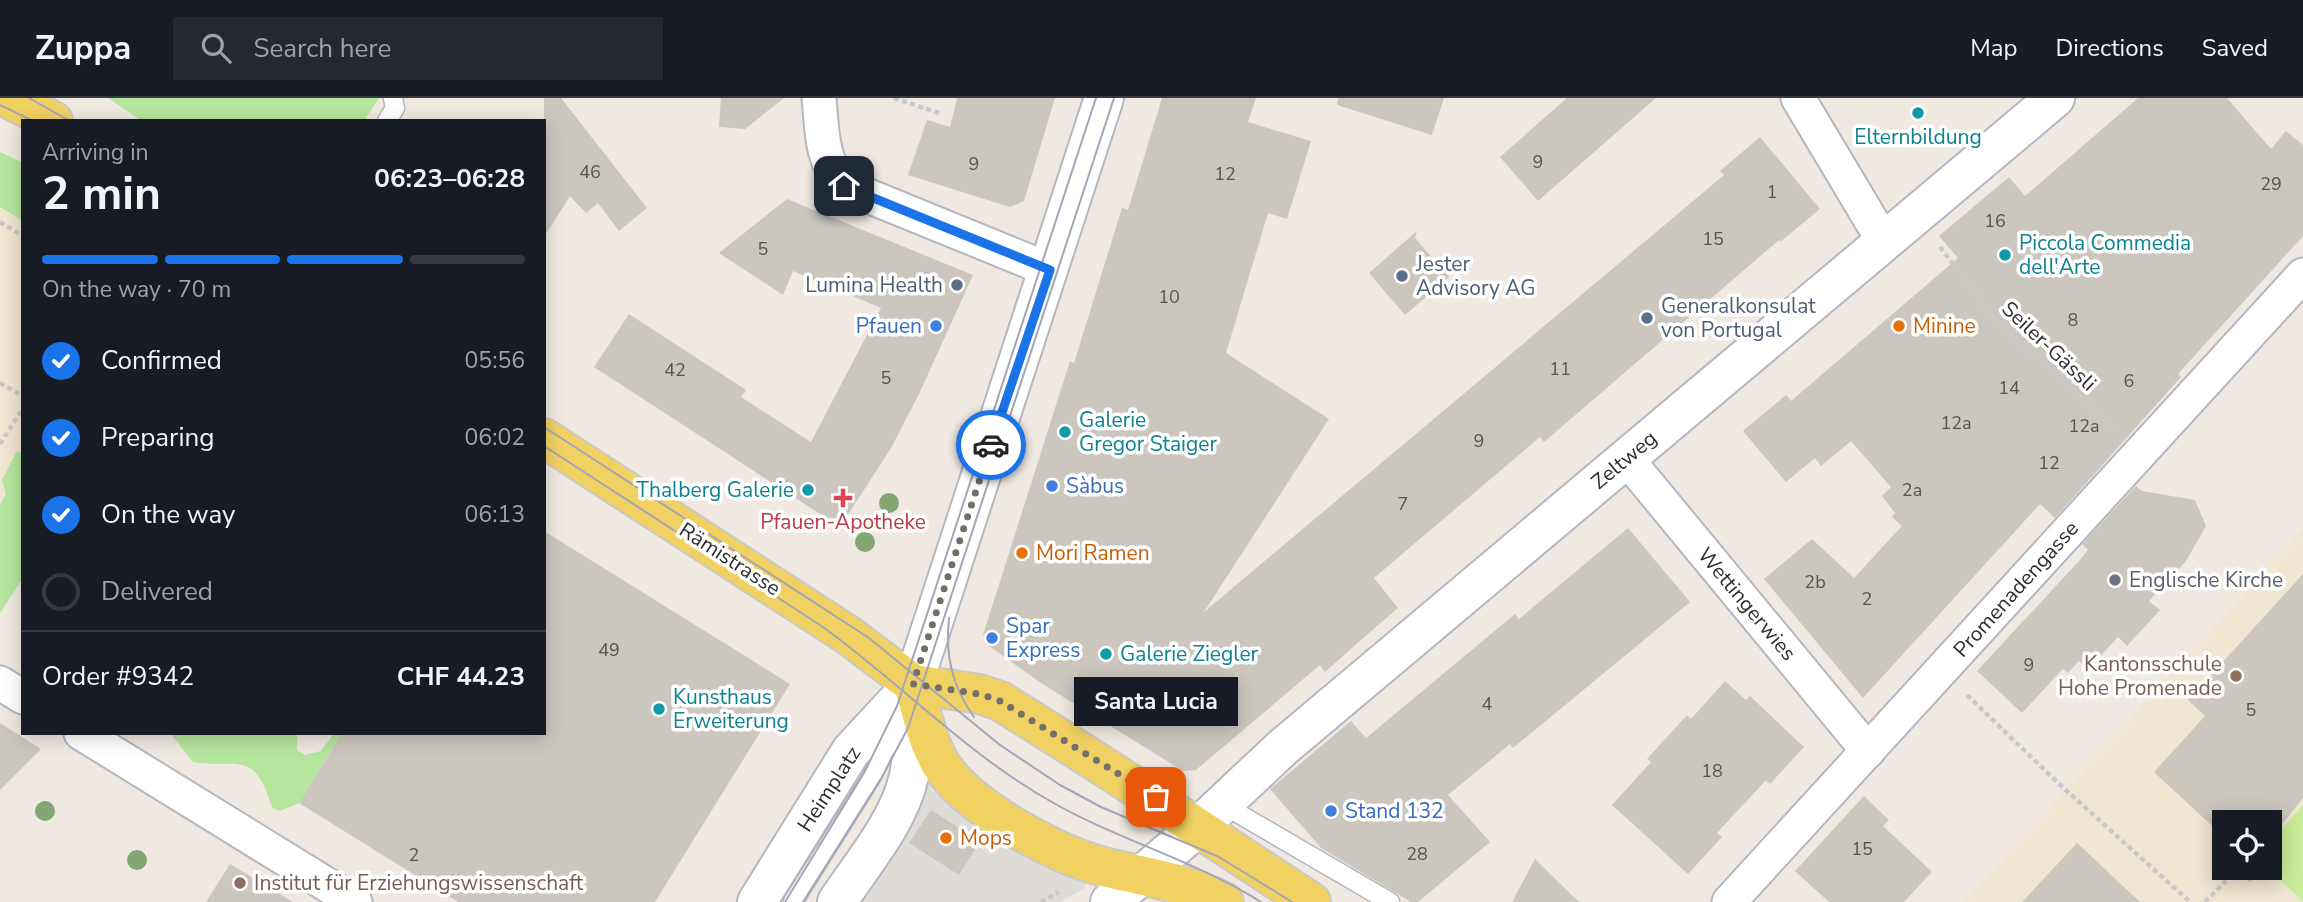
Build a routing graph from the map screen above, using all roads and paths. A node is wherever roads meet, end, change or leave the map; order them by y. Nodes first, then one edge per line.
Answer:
1 (7, 98) edge
2 (393, 98) edge
3 (819, 98) edge
4 (894, 98) edge
5 (1104, 98) edge
6 (1798, 98) edge
7 (2055, 98) edge
8 (939, 113) dead end
9 (48, 119) edge
10 (388, 119) edge
11 (0, 222) edge
12 (21, 235) edge
13 (1884, 242) junction
14 (1939, 245) dead end
15 (1050, 270) junction
16 (2303, 275) edge
17 (0, 383) edge
18 (21, 395) edge
19 (21, 411) edge
20 (2120, 432) dead end
21 (546, 439) edge
22 (0, 444) edge
23 (1626, 458) junction
24 (0, 683) edge
25 (913, 684) junction
26 (1965, 693) dead end
27 (21, 696) edge
28 (83, 735) edge
29 (1867, 751) junction
30 (1210, 816) junction
31 (1146, 874) junction
32 (2227, 880) edge
33 (1059, 892) dead end
34 (355, 902) edge
35 (757, 902) edge
36 (793, 902) edge
37 (837, 902) edge
38 (1041, 902) edge
39 (1110, 902) edge
40 (1224, 902) edge
41 (1311, 902) edge
42 (1390, 902) edge
43 (1729, 902) edge
44 (2190, 902) edge
45 (2205, 902) edge

1 - 9 main road
2 - 10 lane
3 - 15 street
4 - 8 path
5 - 15 street
6 - 13 street
7 - 13 street, Zeltweg
11 - 12 path
13 - 23 street, Zeltweg
14 - 20 path, Seiler-Gässli
15 - 25 street
16 - 29 street, Promenadengasse
17 - 18 path
19 - 22 path
21 - 25 main road, Rämistrasse
23 - 29 street, Wettingerwies
23 - 30 street, Zeltweg
24 - 27 street
25 - 30 main road, Rämistrasse
25 - 31 main road
25 - 35 street, Heimplatz
25 - 36 lane, Heimplatz
25 - 37 street
26 - 44 path
28 - 34 street
29 - 43 street, Promenadengasse
30 - 31 street
30 - 41 main road, Rämistrasse
30 - 42 lane
31 - 39 street
31 - 40 main road
32 - 45 path
33 - 38 path

